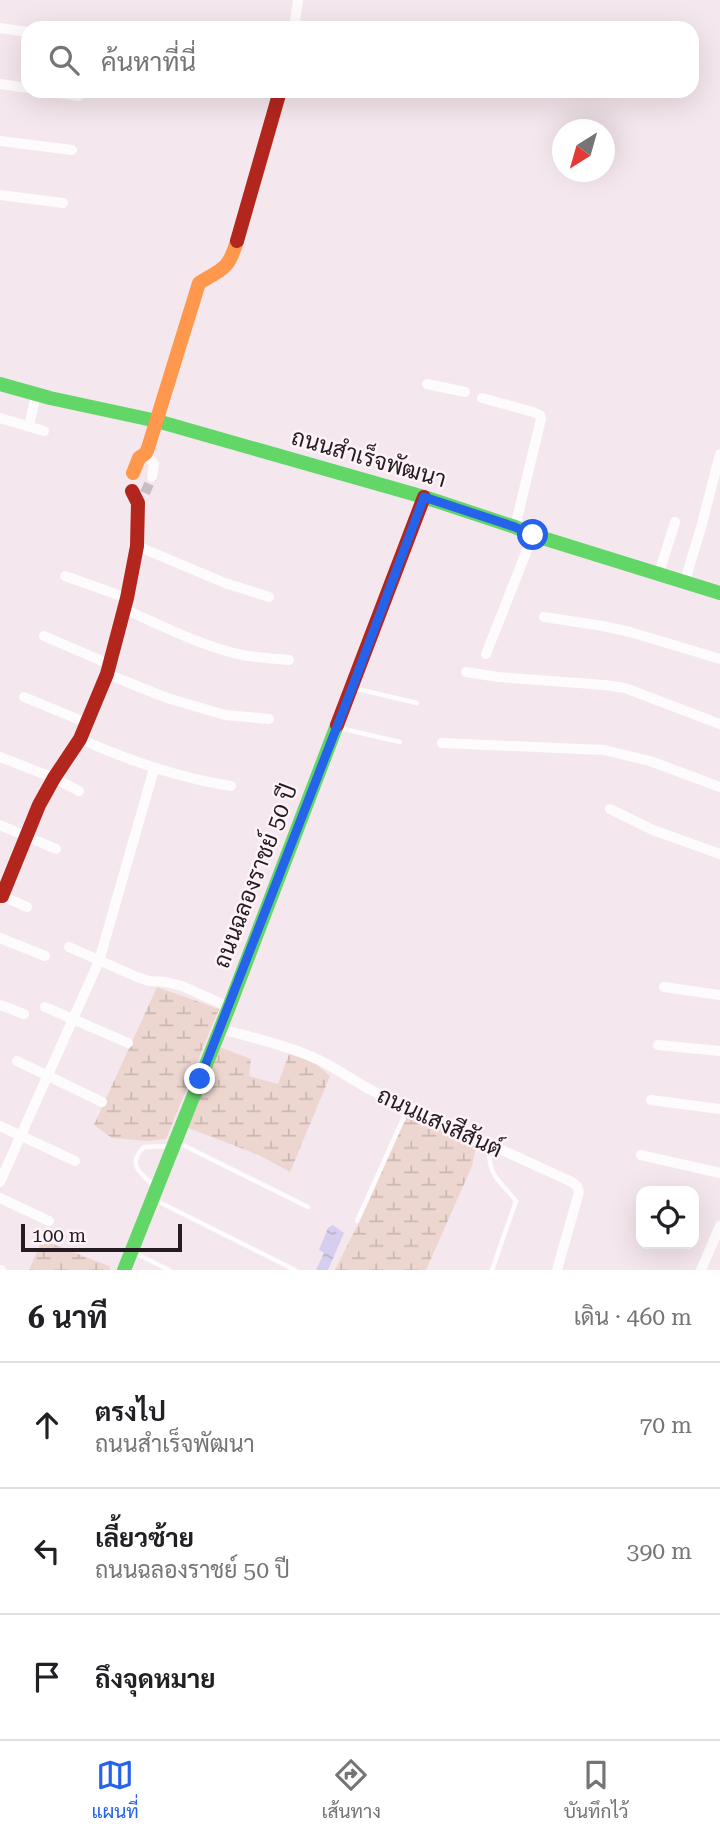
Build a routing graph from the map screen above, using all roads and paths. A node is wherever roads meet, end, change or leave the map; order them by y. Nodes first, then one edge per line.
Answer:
1 (298, 0) edge
2 (295, 21) edge
3 (0, 28) edge
4 (21, 31) edge
5 (0, 84) edge
6 (21, 87) edge
7 (277, 98) edge
8 (0, 141) edge
9 (72, 150) dead end
10 (0, 195) edge
11 (63, 203) dead end
12 (0, 384) edge
13 (427, 384) dead end
14 (465, 392) dead end
15 (482, 398) dead end
16 (34, 404) junction
17 (0, 418) edge
18 (29, 426) junction
19 (155, 426) junction
20 (44, 431) dead end
21 (147, 450) junction
22 (720, 453) edge
23 (718, 468) edge
24 (132, 473) dead end
25 (152, 477) tunnel mouth
26 (138, 496) tunnel mouth
27 (424, 497) junction
28 (675, 522) dead end
29 (515, 527) junction
30 (533, 535) junction
31 (137, 547) junction
32 (659, 573) junction
33 (65, 576) dead end
34 (685, 581) junction
35 (720, 593) edge
36 (269, 597) dead end
37 (125, 604) junction
38 (544, 618) dead end
39 (44, 636) dead end
40 (486, 654) dead end
41 (720, 659) edge
42 (289, 660) dead end
43 (108, 669) junction
44 (466, 672) dead end
45 (352, 688) junction
46 (24, 697) dead end
47 (417, 703) dead end
48 (269, 719) dead end
49 (87, 723) junction
50 (720, 724) edge
51 (337, 727) junction
52 (80, 739) junction
53 (400, 742) dead end
54 (442, 743) dead end
55 (0, 757) edge
56 (154, 769) junction
57 (54, 778) junction
58 (231, 786) dead end
59 (720, 787) edge
60 (79, 791) dead end
61 (610, 809) dead end
62 (0, 825) edge
63 (27, 836) junction
64 (56, 849) dead end
65 (720, 854) edge
66 (1, 896) edge
67 (27, 907) dead end
68 (0, 938) edge
69 (69, 947) dead end
70 (45, 956) dead end
71 (99, 961) junction
72 (664, 987) dead end
73 (720, 995) edge
74 (0, 1005) edge
75 (45, 1007) dead end
76 (229, 1007) junction
77 (24, 1014) dead end
78 (72, 1019) junction
79 (220, 1029) junction
80 (128, 1043) dead end
81 (658, 1045) dead end
82 (720, 1051) edge
83 (17, 1061) dead end
84 (47, 1076) junction
85 (651, 1100) dead end
86 (102, 1102) dead end
87 (408, 1108) junction
88 (720, 1109) edge
89 (0, 1126) edge
90 (20, 1135) junction
91 (174, 1144) junction
92 (488, 1144) junction
93 (641, 1155) dead end
94 (75, 1161) dead end
95 (720, 1173) edge
96 (0, 1182) edge
97 (155, 1194) junction
98 (0, 1198) edge
99 (308, 1207) dead end
100 (49, 1221) dead end
101 (357, 1221) dead end
102 (720, 1226) edge
103 (717, 1241) edge
104 (132, 1251) junction
105 (124, 1270) edge
106 (169, 1270) edge
107 (295, 1270) edge
108 (492, 1270) edge
109 (557, 1270) edge
110 (701, 1270) edge

1 - 2 street
3 - 4 street
5 - 6 street
7 - 19 street
8 - 9 street
10 - 11 street
12 - 16 street, ถนนสำเร็จพัฒนา
13 - 14 street
15 - 29 street
16 - 18 street
16 - 19 street, ถนนสำเร็จพัฒนา
17 - 18 street
18 - 20 street
19 - 21 street
19 - 27 street, ถนนสำเร็จพัฒนา
21 - 24 street
21 - 25 street
22 - 23 street
23 - 34 street
26 - 31 street
27 - 29 street, ถนนสำเร็จพัฒนา
27 - 45 street, ถนนฉลองราชย์ 50 ปี
28 - 32 street
29 - 30 street, ถนนสำเร็จพัฒนา
30 - 32 street, ถนนสำเร็จพัฒนา
30 - 40 street
31 - 36 street
31 - 37 street
32 - 34 street, ถนนสำเร็จพัฒนา
33 - 37 street
34 - 35 street, ถนนสำเร็จพัฒนา
37 - 42 street
37 - 43 street
38 - 41 street
39 - 43 street
43 - 48 street
43 - 49 street
44 - 50 street
45 - 47 lane
45 - 51 street, ถนนฉลองราชย์ 50 ปี
46 - 49 street
49 - 52 street
51 - 53 lane
51 - 76 street, ถนนฉลองราชย์ 50 ปี
52 - 56 street
52 - 57 street
54 - 59 street
55 - 57 street
56 - 58 street
56 - 71 street
57 - 60 street
57 - 63 street
61 - 65 street
62 - 63 street
63 - 64 street
63 - 66 street
66 - 67 street
68 - 70 street
69 - 71 street
71 - 76 street
71 - 78 street
72 - 73 street
74 - 77 street
75 - 78 street
76 - 79 street, ถนนฉลองราชย์ 50 ปี
78 - 80 street
78 - 84 street
79 - 87 street, ถนนแสงสีสันต์
79 - 91 street, ถนนฉลองราชย์ 50 ปี
81 - 82 street
83 - 84 street
84 - 86 street
84 - 90 street
85 - 88 street
87 - 92 street, ถนนแสงสีสันต์
87 - 101 lane
89 - 90 street
90 - 94 street
90 - 96 street
91 - 97 street, ถนนฉลองราชย์ 50 ปี
91 - 97 lane
91 - 99 lane
92 - 108 lane
92 - 109 street, ถนนแสงสีสันต์
93 - 95 street
97 - 104 street, ถนนฉลองราชย์ 50 ปี
97 - 107 lane
98 - 100 street
102 - 103 street
103 - 110 street
104 - 105 street, ถนนฉลองราชย์ 50 ปี
104 - 106 lane

